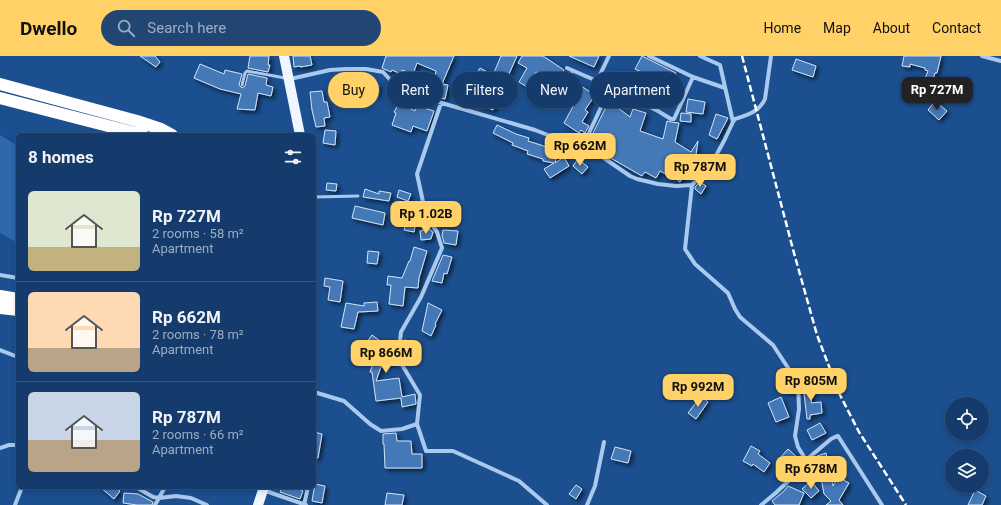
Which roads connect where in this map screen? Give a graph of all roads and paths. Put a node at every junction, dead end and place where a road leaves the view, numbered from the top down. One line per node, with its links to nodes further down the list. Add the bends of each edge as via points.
1 (284, 56): 14 (main road)
2 (609, 56): 10 (street)
3 (649, 56): 12 (street)
4 (700, 56): 17 (street, via 720,65)
5 (770, 56): 25 (street, via 763,104 756,111)
6 (982, 56): 7 (street)
7 (1001, 61)
8 (567, 68): 9 (street)
9 (573, 71): 13 (street)
10 (601, 72)
11 (387, 76): 14 (street, via 383,72 366,69 330,70)
12 (694, 77): 17 (street); 19 (street)
13 (590, 78)
14 (288, 79): 16 (lane, via 247,71 244,73); 28 (main road)
15 (0, 84): 27 (highway, via 149,125)
16 (242, 85)
17 (725, 88): 25 (street)
18 (0, 98): 26 (highway)
19 (684, 98)
20 (443, 104): 29 (street, via 535,130)
21 (439, 108): 42 (street, via 417,174 426,216 437,232 442,248 421,297 401,332 398,358 420,395)
22 (601, 108): 29 (street)
23 (652, 108): 24 (street, via 671,120)
24 (679, 108)
25 (732, 122): 30 (street, via 712,161)
26 (136, 133)
27 (168, 133)
28 (300, 133)
29 (582, 148): 30 (street, via 601,156 637,179 676,186)
30 (692, 185): 46 (street, via 685,248 695,264 728,293 740,316 773,346 798,383 799,409 795,436)
31 (358, 196): 32 (lane)
32 (316, 197)
33 (0, 275): 34 (street)
34 (16, 278)
35 (0, 296): 36 (highway)
36 (16, 299)
37 (0, 308): 38 (highway)
38 (16, 310)
39 (0, 350): 40 (street)
40 (16, 356)
41 (316, 392): 42 (street, via 344,401 381,431 402,429)
42 (417, 424): 59 (street, via 426,451 453,451 519,481)
43 (604, 442): 60 (street, via 596,486)
44 (16, 445): 45 (street)
45 (0, 448)
46 (806, 460): 61 (street, via 772,497); 62 (street, via 838,436)
47 (21, 489): 54 (street)
48 (139, 489): 53 (street)
49 (164, 489): 53 (street)
50 (263, 489): 57 (main road)
51 (265, 489): 58 (street)
52 (308, 489): 58 (street)
53 (159, 498): 55 (street); 56 (street, via 191,498)
54 (15, 505)
55 (156, 505)
56 (207, 505)
57 (258, 505)
58 (305, 505)
59 (547, 505)
60 (587, 505)
61 (761, 505)
62 (882, 505)

